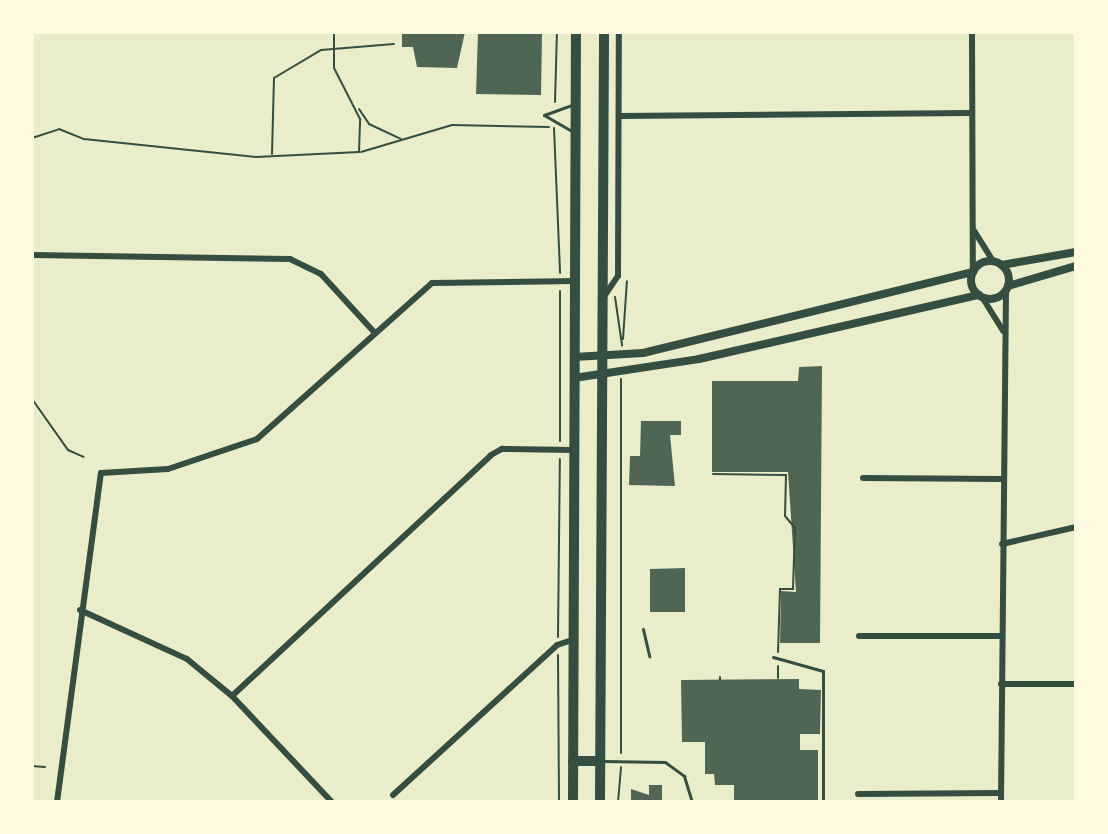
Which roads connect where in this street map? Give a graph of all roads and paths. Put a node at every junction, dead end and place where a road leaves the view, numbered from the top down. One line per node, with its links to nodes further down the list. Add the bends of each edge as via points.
1 (334, 32): 8 (path)
2 (557, 32): 11 (path)
3 (576, 32): 9 (main road)
4 (604, 32): 32 (main road)
5 (619, 32): 13 (street)
6 (972, 32): 12 (street)
7 (394, 44): 8 (path)
8 (332, 50): 10 (path); 19 (path, via 274,78)
9 (576, 104): 11 (lane); 15 (main road)
10 (356, 105): 17 (path, via 369,124); 18 (path)
11 (554, 112): 14 (lane, via 544,115)
12 (972, 113): 13 (street); 20 (street)
13 (619, 116): 30 (street)
14 (554, 124): 15 (lane); 17 (path, via 452,125); 26 (path)
15 (576, 134): 27 (main road)
16 (32, 138): 19 (path, via 59,129 84,139)
17 (403, 139): 18 (path)
18 (359, 152): 19 (path)
19 (272, 155)
20 (973, 229): 23 (street); 25 (street)
21 (1076, 252): 23 (street)
22 (32, 255): 34 (street, via 290,259 321,274)
23 (997, 263): 25 (street); 28 (street)
24 (1076, 266): 28 (street)
25 (973, 272): 31 (street); 35 (street)
26 (560, 273)
27 (575, 281): 34 (street, via 432,283); 36 (main road)
28 (1007, 288): 31 (street); 33 (street)
29 (561, 289): 42 (path)
30 (612, 290): 32 (street); 35 (path, via 622,313)
31 (981, 296): 33 (street); 38 (street)
32 (602, 299): 37 (main road)
33 (1003, 331): 47 (street)
34 (374, 332): 50 (street, via 257,439 168,469 104,469)
35 (622, 356): 37 (street); 38 (path)
36 (574, 357): 37 (street); 39 (main road)
37 (602, 357): 40 (main road)
38 (621, 375): 40 (street); 65 (path)
39 (574, 378): 40 (street); 43 (main road)
40 (602, 378): 64 (main road)
41 (32, 399): 44 (path, via 68,450)
42 (560, 450): 43 (street); 52 (path); 62 (street, via 491,455)
43 (574, 450): 55 (main road)
44 (84, 457)
45 (713, 474): 57 (path, via 786,475 785,516 795,528 793,589 780,589)
46 (863, 478): 47 (street)
47 (1002, 479): 49 (street)
48 (1076, 527): 49 (street)
49 (1002, 544): 54 (street)
50 (80, 610): 62 (street, via 187,659); 71 (street)
51 (643, 629): 56 (lane)
52 (558, 633)
53 (859, 636): 54 (street)
54 (1001, 636): 60 (street)
55 (575, 639): 63 (main road); 70 (street, via 551,649)
56 (649, 656)
57 (776, 657): 59 (path); 78 (lane, via 823,671)
58 (558, 658): 73 (path)
59 (778, 678)
60 (1001, 684): 61 (street); 68 (street)
61 (1076, 684)
62 (232, 696): 72 (street)
63 (573, 761): 64 (main road); 74 (main road)
64 (599, 761): 65 (lane); 75 (main road)
65 (621, 761): 76 (path); 77 (lane, via 679,770)
66 (32, 766): 67 (path)
67 (45, 767)
68 (1001, 793): 69 (street); 79 (street)
69 (858, 794)
70 (393, 795)
71 (57, 802)
72 (332, 802)
73 (559, 802)
74 (573, 802)
75 (600, 802)
76 (618, 802)
77 (692, 802)
78 (823, 802)
79 (1001, 802)

